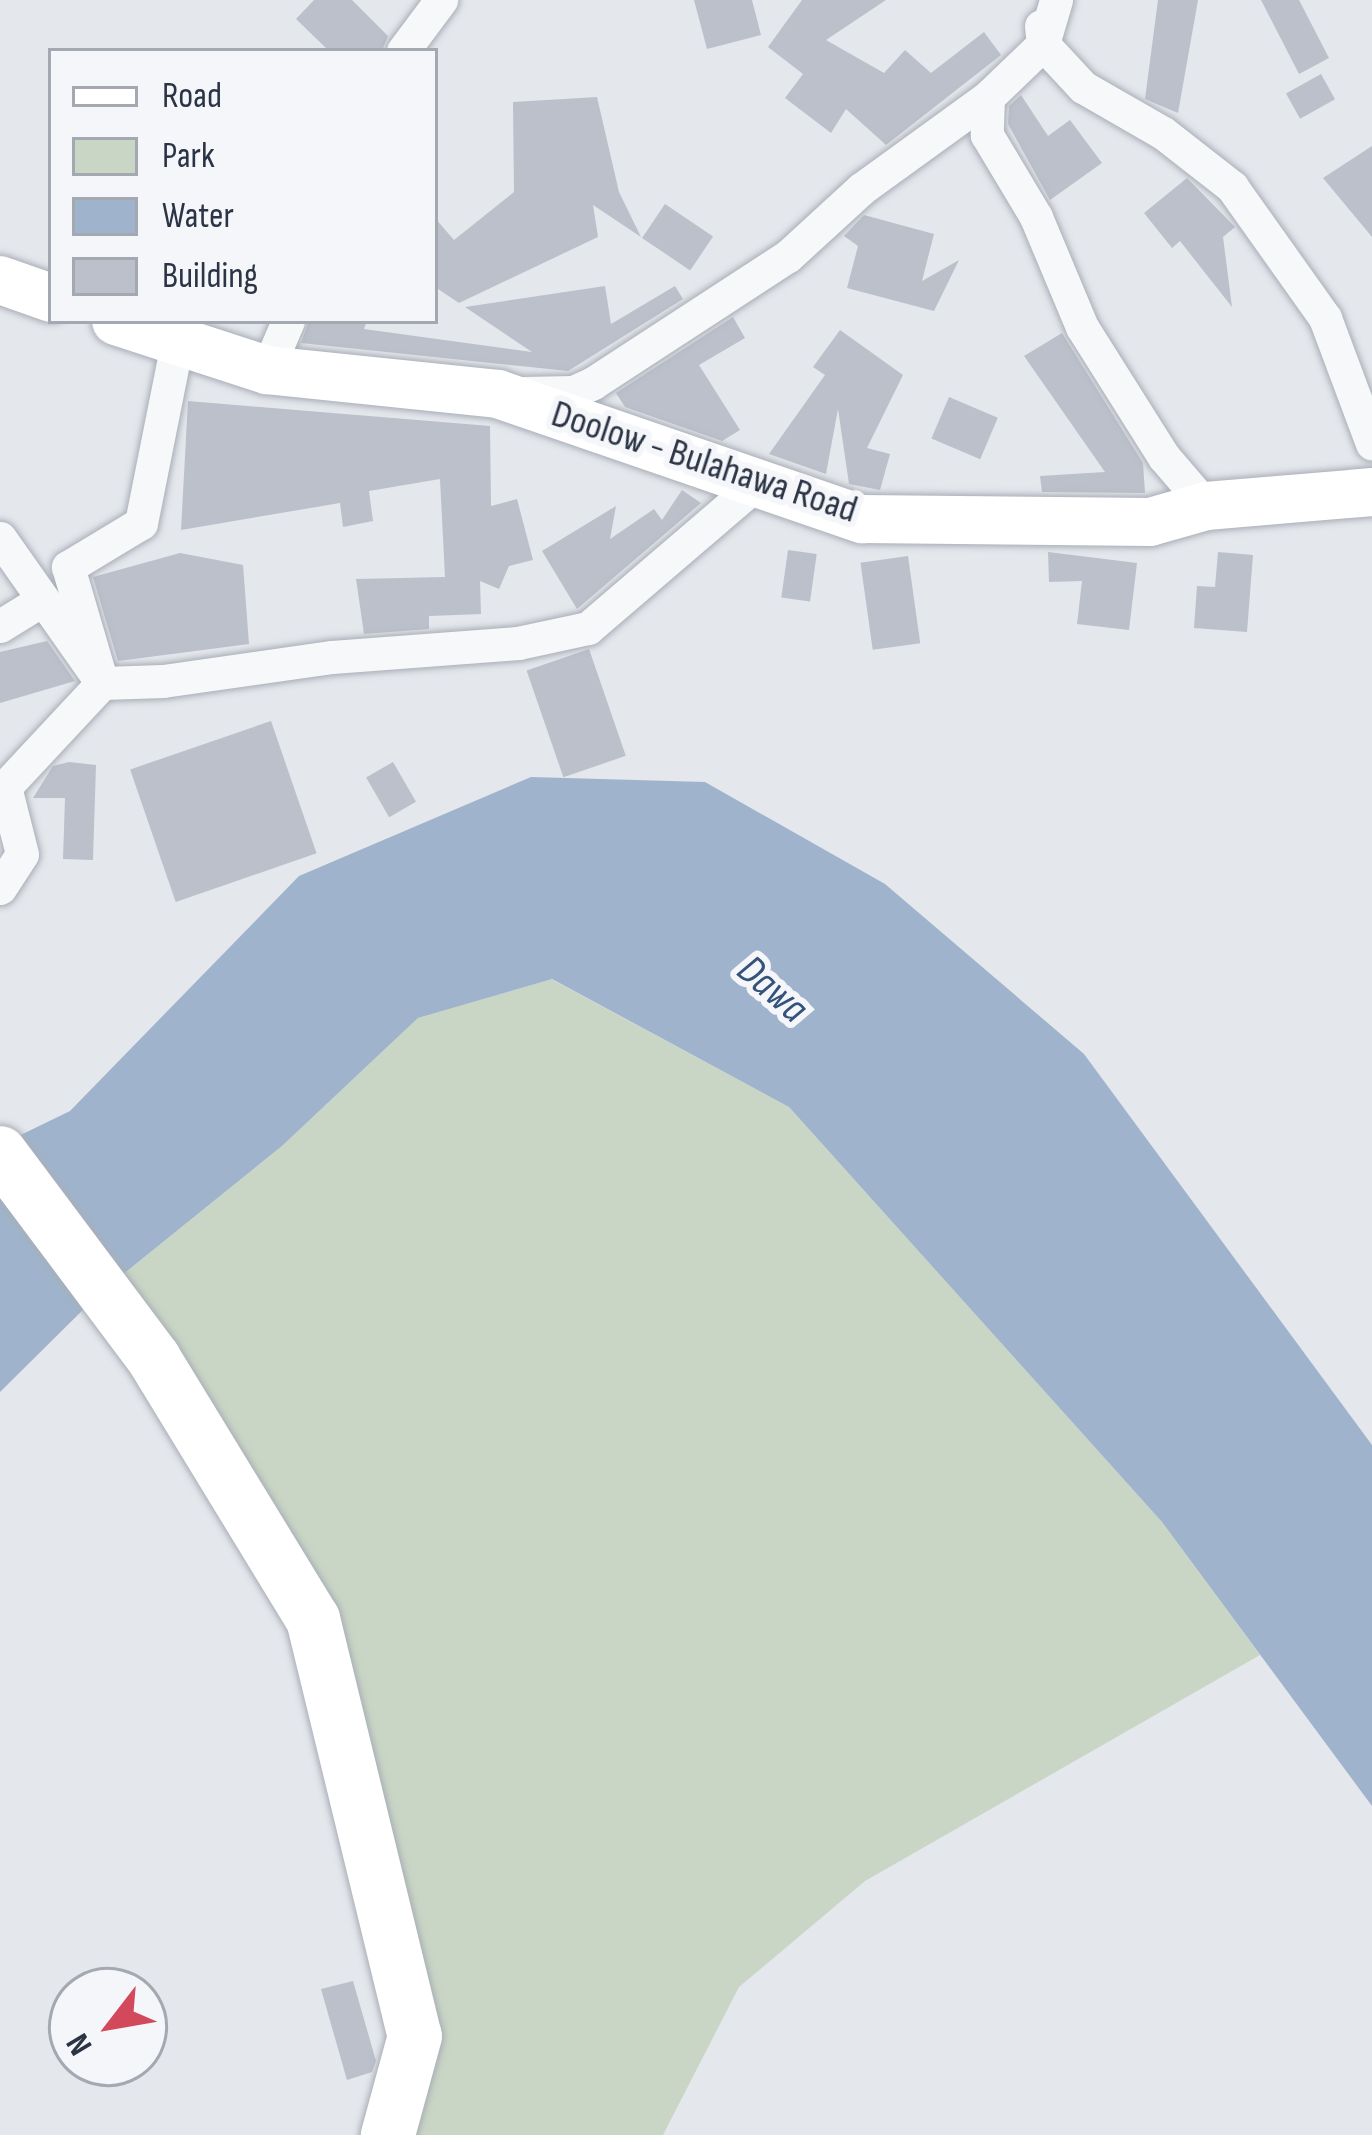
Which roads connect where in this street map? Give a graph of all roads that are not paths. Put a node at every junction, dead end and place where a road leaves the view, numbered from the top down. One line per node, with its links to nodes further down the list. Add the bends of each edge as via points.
1 (441, 0): 5 (street)
2 (1038, 0): 4 (street)
3 (1056, 0): 4 (street)
4 (1043, 44): 6 (street); 14 (street, via 1083,87 1163,133 1232,187 1325,318)
5 (405, 48)
6 (988, 97): 13 (street, via 861,189 788,256 663,341 573,392); 17 (street, via 987,136 1036,217 1082,327 1164,458)
7 (0, 280): 8 (main road)
8 (48, 297)
9 (124, 324): 11 (main road, Doolow - Bulahawa Road)
10 (287, 324): 12 (street)
11 (177, 343): 12 (main road, Doolow - Bulahawa Road); 21 (street, via 141,523 68,567)
12 (267, 370): 13 (main road, Doolow - Bulahawa Road)
13 (498, 394): 15 (main road, Doolow - Bulahawa Road)
14 (1372, 444)
15 (756, 484): 17 (main road, Doolow - Bulahawa Road, via 862,519 1150,522); 21 (street, via 588,628 518,643)
16 (1372, 492): 17 (main road, Doolow - Bulahawa Road)
17 (1206, 506)
18 (0, 538): 19 (street)
19 (42, 600): 20 (street); 21 (street)
20 (0, 626)
21 (102, 683): 22 (street, via 5,787 22,854)
22 (0, 888)
23 (0, 1153): 24 (main road, via 154,1359 313,1618 415,2036)
24 (388, 2135)

